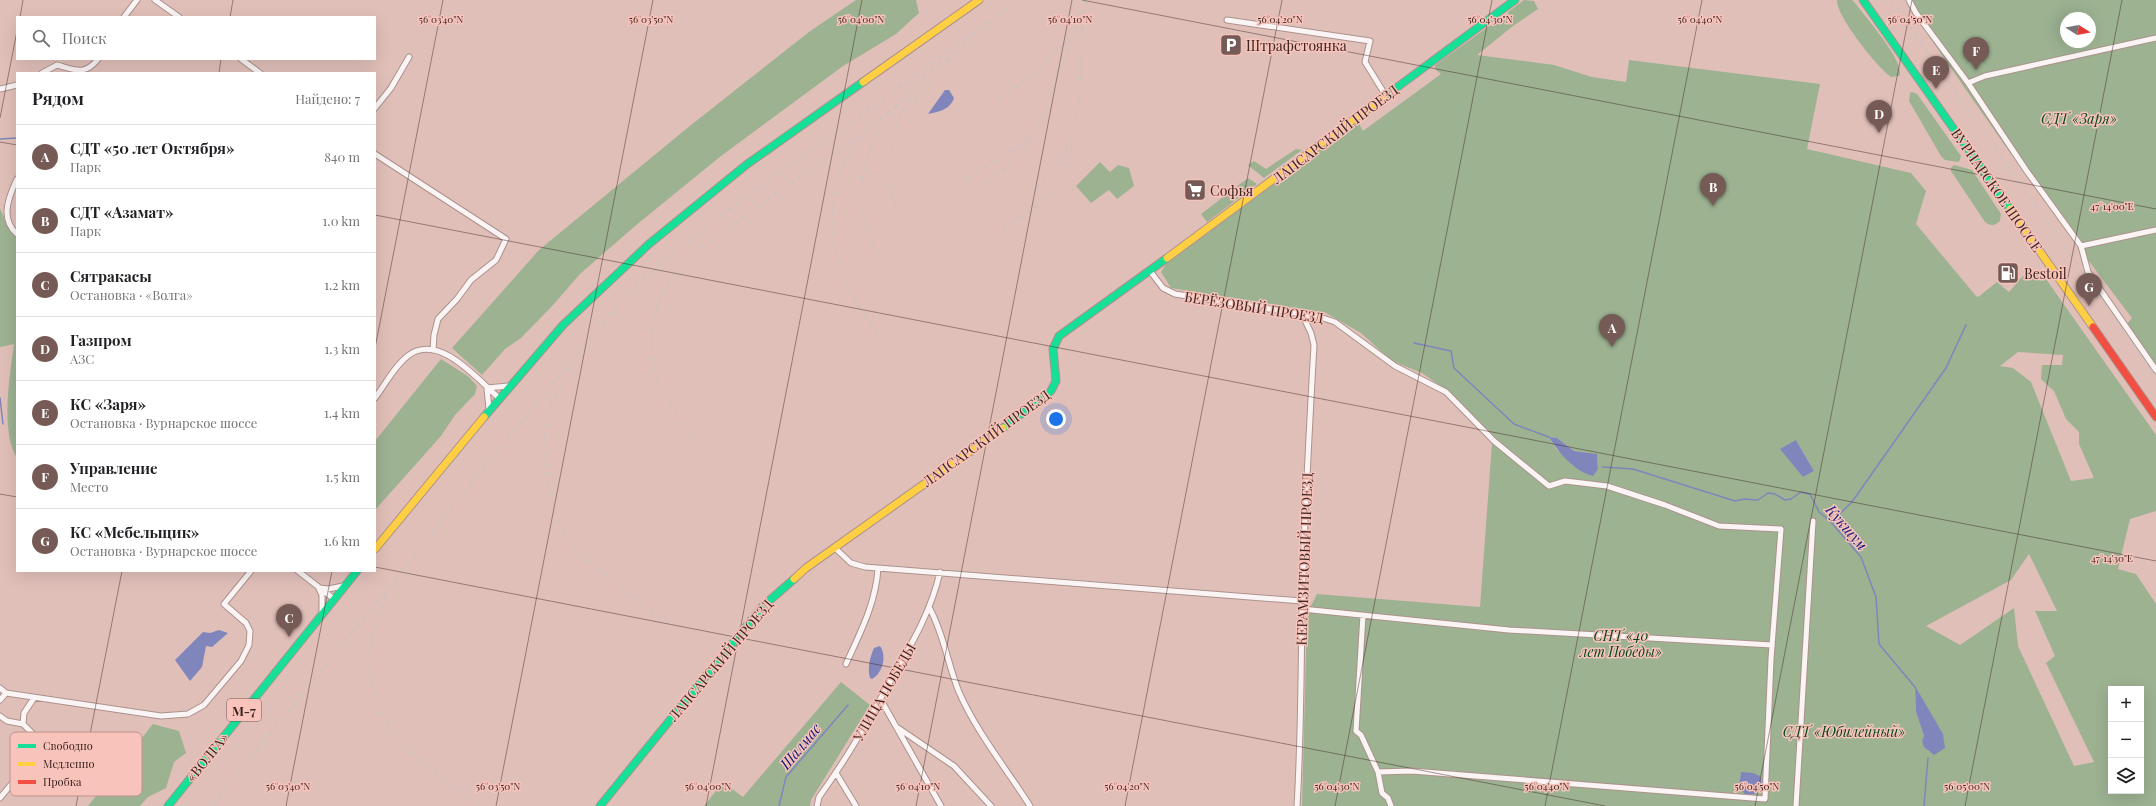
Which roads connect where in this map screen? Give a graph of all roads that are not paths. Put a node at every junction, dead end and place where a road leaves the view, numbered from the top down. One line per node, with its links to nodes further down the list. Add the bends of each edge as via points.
1 (137, 0): 7 (street)
2 (155, 0): 8 (street)
3 (979, 0): 30 (main road, via 746,164 649,244 569,320)
4 (1515, 0): 19 (main road, ЛАПСАРСКИЙ ПРОЕЗД)
5 (1863, 0): 35 (main road, ВУРНАРСКОЕ ШОССЕ)
6 (1909, 0): 16 (street)
7 (125, 16)
8 (178, 16)
9 (1227, 20): 19 (street, via 1370,41 1365,62)
10 (2156, 38): 16 (street, via 1985,76)
11 (409, 57): 20 (street, via 391,88)
12 (97, 60): 14 (street, via 92,67 80,71 57,65)
13 (242, 60): 15 (street)
14 (44, 72)
15 (259, 72)
16 (1968, 83): 25 (street)
17 (16, 86): 18 (street)
18 (0, 89)
19 (1386, 96): 26 (main road, ЛАПСАРСКИЙ ПРОЕЗД)
20 (376, 107)
21 (376, 155): 28 (street, via 506,240 496,260 471,280 458,299 438,319)
22 (16, 181): 24 (street, via 6,202 5,219)
23 (2156, 230): 25 (street)
24 (16, 233)
25 (2081, 246): 29 (street, via 2088,272)
26 (1150, 271): 27 (street, БЕРЁЗОВЫЙ ПРОЕЗД, via 1163,288 1175,294); 38 (main road, ЛАПСАРСКИЙ ПРОЕЗД, via 1059,336 1053,349 1056,381 1052,391)
27 (1302, 314): 47 (street, КЕРАМЗИТОВЫЙ ПРОЕЗД, via 1314,345); 52 (street, БЕРЁЗОВЫЙ ПРОЕЗД, via 1335,322 1395,366 1446,392 1494,441 1549,486 1565,481 1607,486 1658,502 1719,526 1781,529)
28 (433, 350): 31 (street, via 458,361); 32 (street, via 410,354)
29 (2156, 370)
30 (509, 386): 31 (street); 33 (main road)
31 (487, 388): 33 (street); 34 (street, via 490,403)
32 (376, 397)
33 (499, 398): 34 (main road)
34 (488, 411): 37 (main road)
35 (2156, 417)
36 (1813, 521): 76 (street)
37 (376, 547)
38 (835, 548): 39 (street, via 851,563); 68 (main road, ЛАПСАРСКИЙ ПРОЕЗД, via 806,568 762,607)
39 (878, 568): 43 (street); 53 (street, via 876,590 871,606)
40 (250, 572): 56 (street, via 224,604 246,623 250,638 246,653 204,704 188,714 161,716)
41 (299, 572): 45 (street)
42 (356, 572): 44 (main road, «ВОЛГА»)
43 (940, 572): 47 (street); 48 (street, УЛИЦА ПОБЕДЫ)
44 (345, 585): 45 (street, via 328,589); 46 (main road, «ВОЛГА»)
45 (319, 588): 46 (street); 50 (street, via 322,595)
46 (334, 599): 50 (main road, «ВОЛГА»)
47 (1302, 601): 49 (street, КЕРАМЗИТОВЫЙ ПРОЕЗД)
48 (930, 609): 58 (street, УЛИЦА ПОБЕДЫ); 73 (street, via 959,692 979,731)
49 (1302, 609): 51 (street); 74 (street, КЕРАМЗИТОВЫЙ ПРОЕЗД, via 1301,735)
50 (322, 614): 67 (main road, «ВОЛГА» / М-7)
51 (1363, 615): 52 (street, via 1509,630); 63 (street, via 1356,731 1361,735)
52 (1772, 644): 63 (street, via 1765,799 1412,771)
53 (846, 664)
54 (0, 688): 55 (street)
55 (6, 693): 56 (street); 57 (street)
56 (34, 698): 60 (street, via 24,713)
57 (0, 700)
58 (881, 700): 61 (street); 64 (street, УЛИЦА ПОБЕДЫ)
59 (0, 716): 60 (street, via 7,721)
60 (23, 724): 62 (street)
61 (898, 728): 71 (street); 72 (street, via 954,766)
62 (31, 732)
63 (1378, 772): 75 (street, via 1382,793 1388,798)
64 (836, 773): 69 (street, УЛИЦА ПОБЕДЫ, via 819,797); 70 (street)
65 (10, 786): 66 (street)
66 (0, 798)
67 (168, 806)
68 (600, 806)
69 (817, 806)
70 (856, 806)
71 (940, 806)
72 (991, 806)
73 (1030, 806)
74 (1297, 806)
75 (1391, 806)
76 (1796, 806)

